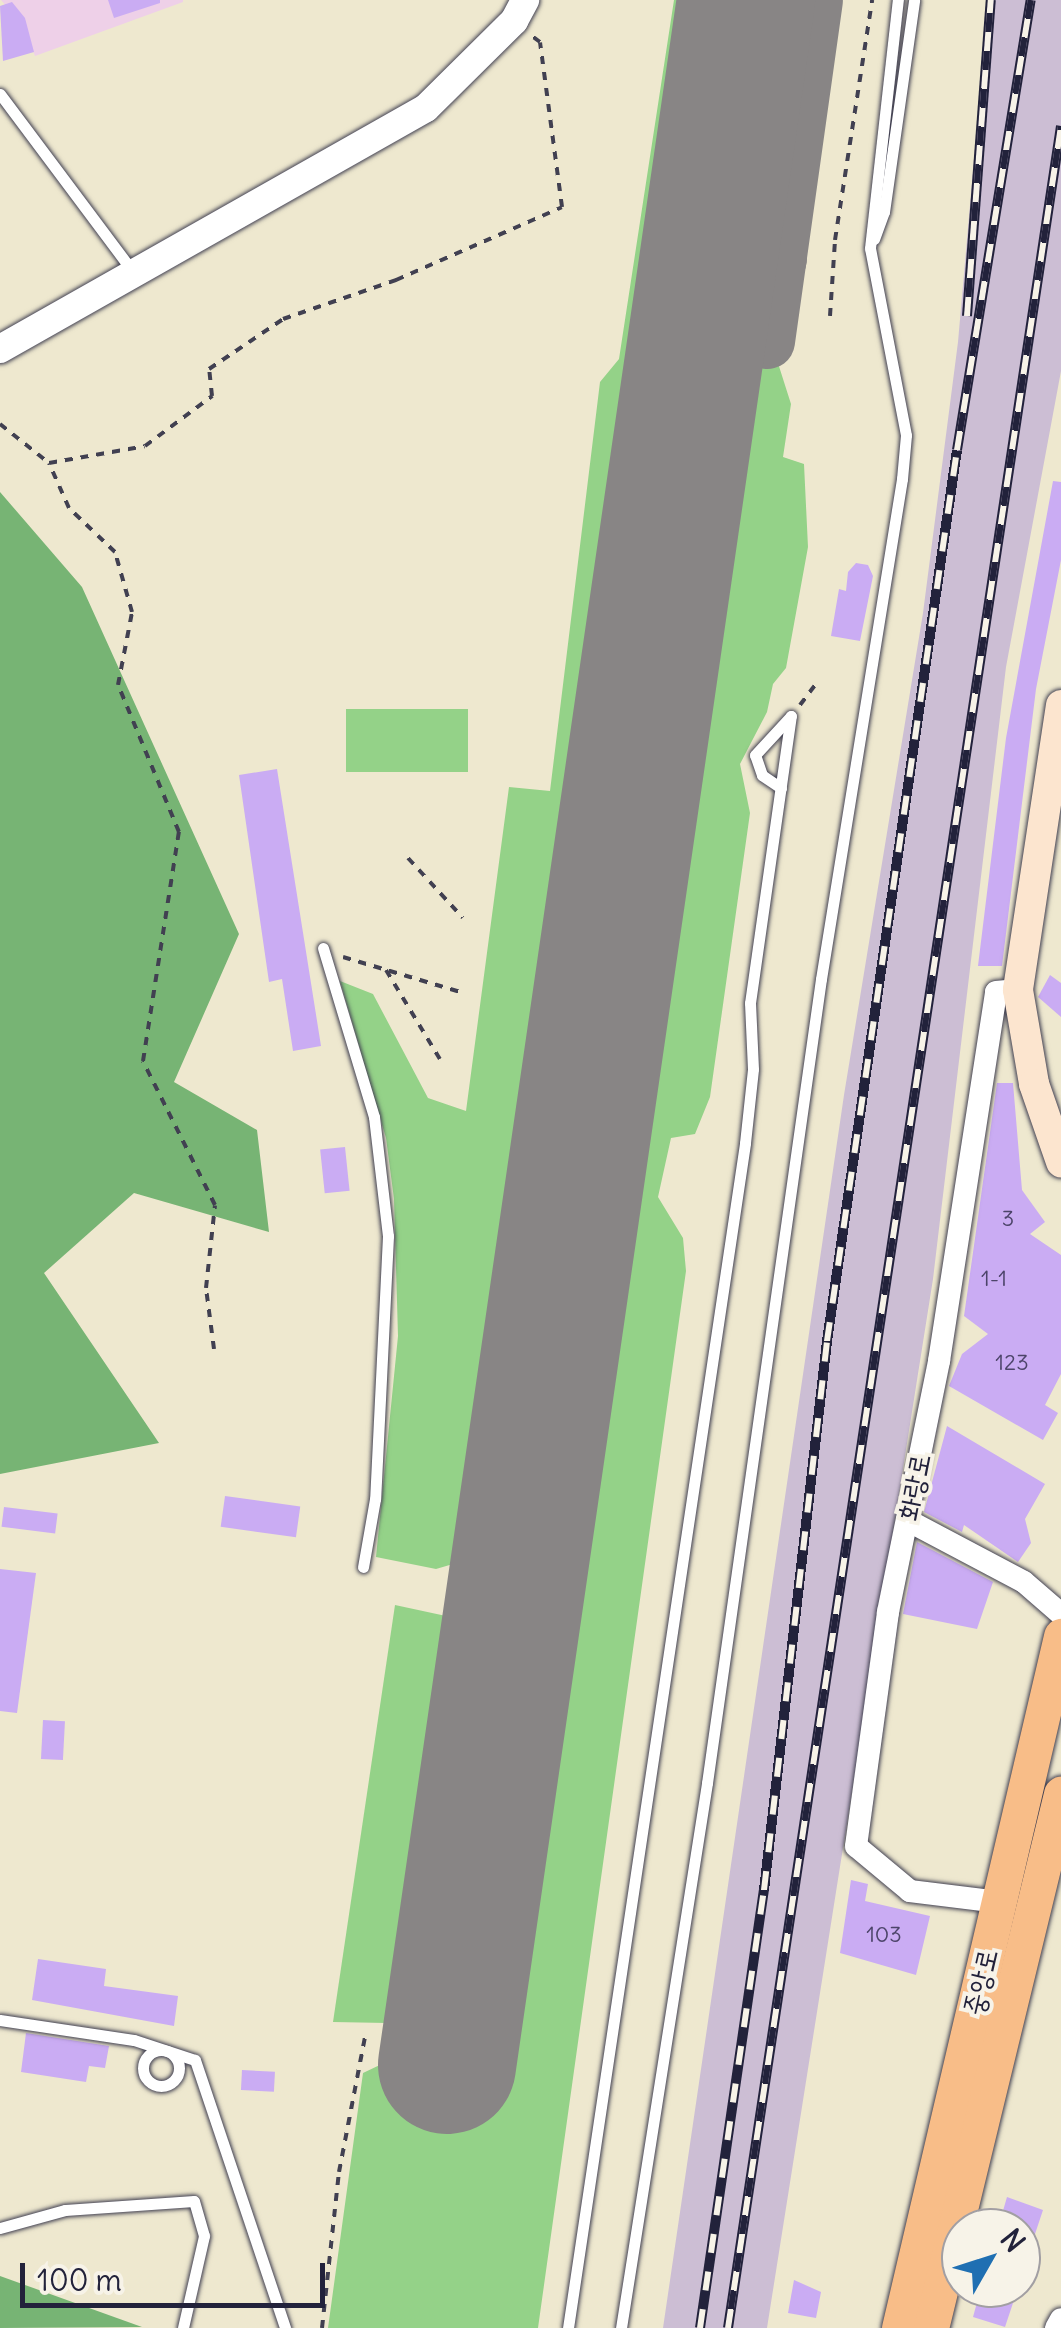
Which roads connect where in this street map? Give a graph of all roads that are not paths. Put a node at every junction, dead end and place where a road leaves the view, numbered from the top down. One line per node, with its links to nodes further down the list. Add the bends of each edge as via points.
1 (898, 0): 5 (lane)
2 (914, 0): 5 (lane, via 884,212)
3 (520, 10): 6 (street, via 426,108)
4 (0, 94): 6 (lane)
5 (870, 248): 26 (lane, via 906,435 902,479)
6 (134, 273): 7 (street)
7 (0, 349)
8 (1061, 705): 9 (main road)
9 (1060, 713): 12 (main road)
10 (781, 788): 10 (lane, via 791,716 755,755 762,775); 25 (lane, via 750,1003 753,1069 745,1143)
11 (323, 949): 15 (lane, via 374,1116 388,1236 375,1499)
12 (1018, 990): 13 (main road, via 1034,1084); 14 (street, 화랑로, via 996,992 940,1361)
13 (1061, 1162)
14 (907, 1520): 16 (street, via 1024,1582); 19 (street, 화랑로, via 856,1846 910,1890)
15 (363, 1567)
16 (1061, 1614)
17 (1061, 1636): 19 (main road, 중앙로)
18 (1061, 1794): 28 (main road, 중앙로)
19 (999, 1902): 27 (main road, 중앙로)
20 (0, 2020): 24 (lane, via 194,2060)
21 (0, 2228): 23 (lane, via 65,2210 194,2200 204,2236)
22 (1061, 2319): 29 (street)
23 (183, 2328)
24 (285, 2328)
25 (568, 2328)
26 (621, 2328)
27 (899, 2328)
28 (931, 2328)
29 (1056, 2328)

